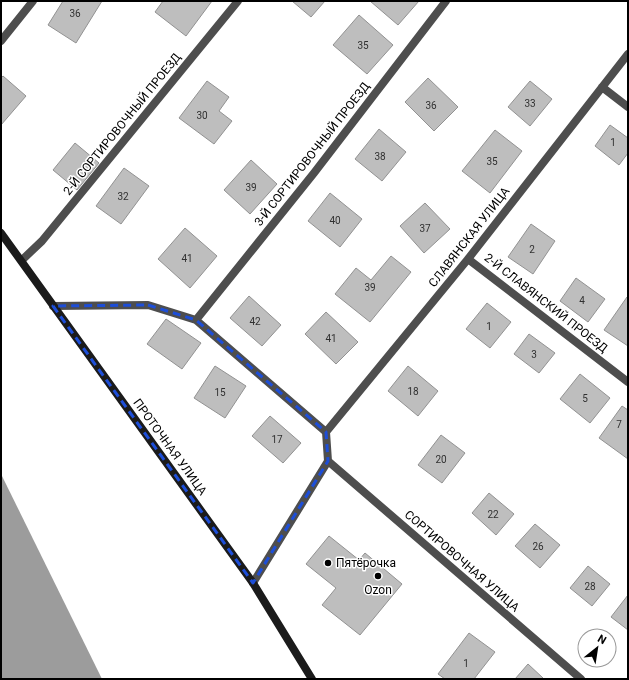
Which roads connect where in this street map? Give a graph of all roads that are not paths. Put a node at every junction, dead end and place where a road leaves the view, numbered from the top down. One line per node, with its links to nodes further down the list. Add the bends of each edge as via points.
1 (34, 1): 4 (street)
2 (238, 1): 10 (street, 2-Й СОРТИРОВОЧНЫЙ ПРОЕЗД, via 42,241)
3 (446, 1): 12 (street, 3-Й СОРТИРОВОЧНЫЙ ПРОЕЗД, via 314,173)
4 (1, 41)
5 (628, 54): 6 (street, СЛАВЯНСКАЯ УЛИЦА)
6 (602, 87): 7 (street); 9 (street, СЛАВЯНСКАЯ УЛИЦА)
7 (628, 107)
8 (1, 233): 10 (main road, ПРОТОЧНАЯ УЛИЦА)
9 (468, 259): 13 (street, 2-Й СЛАВЯНСКИЙ ПРОЕЗД); 14 (street, СЛАВЯНСКАЯ УЛИЦА)
10 (22, 260): 11 (main road, ПРОТОЧНАЯ УЛИЦА)
11 (53, 306): 12 (street, via 148,305); 16 (main road, ПРОТОЧНАЯ УЛИЦА)
12 (196, 320): 14 (street)
13 (628, 382)
14 (326, 432): 15 (street)
15 (328, 461): 16 (street); 18 (street, СОРТИРОВОЧНАЯ УЛИЦА)
16 (253, 583): 17 (main road, ПРОТОЧНАЯ УЛИЦА)
17 (312, 679)
18 (581, 679)

